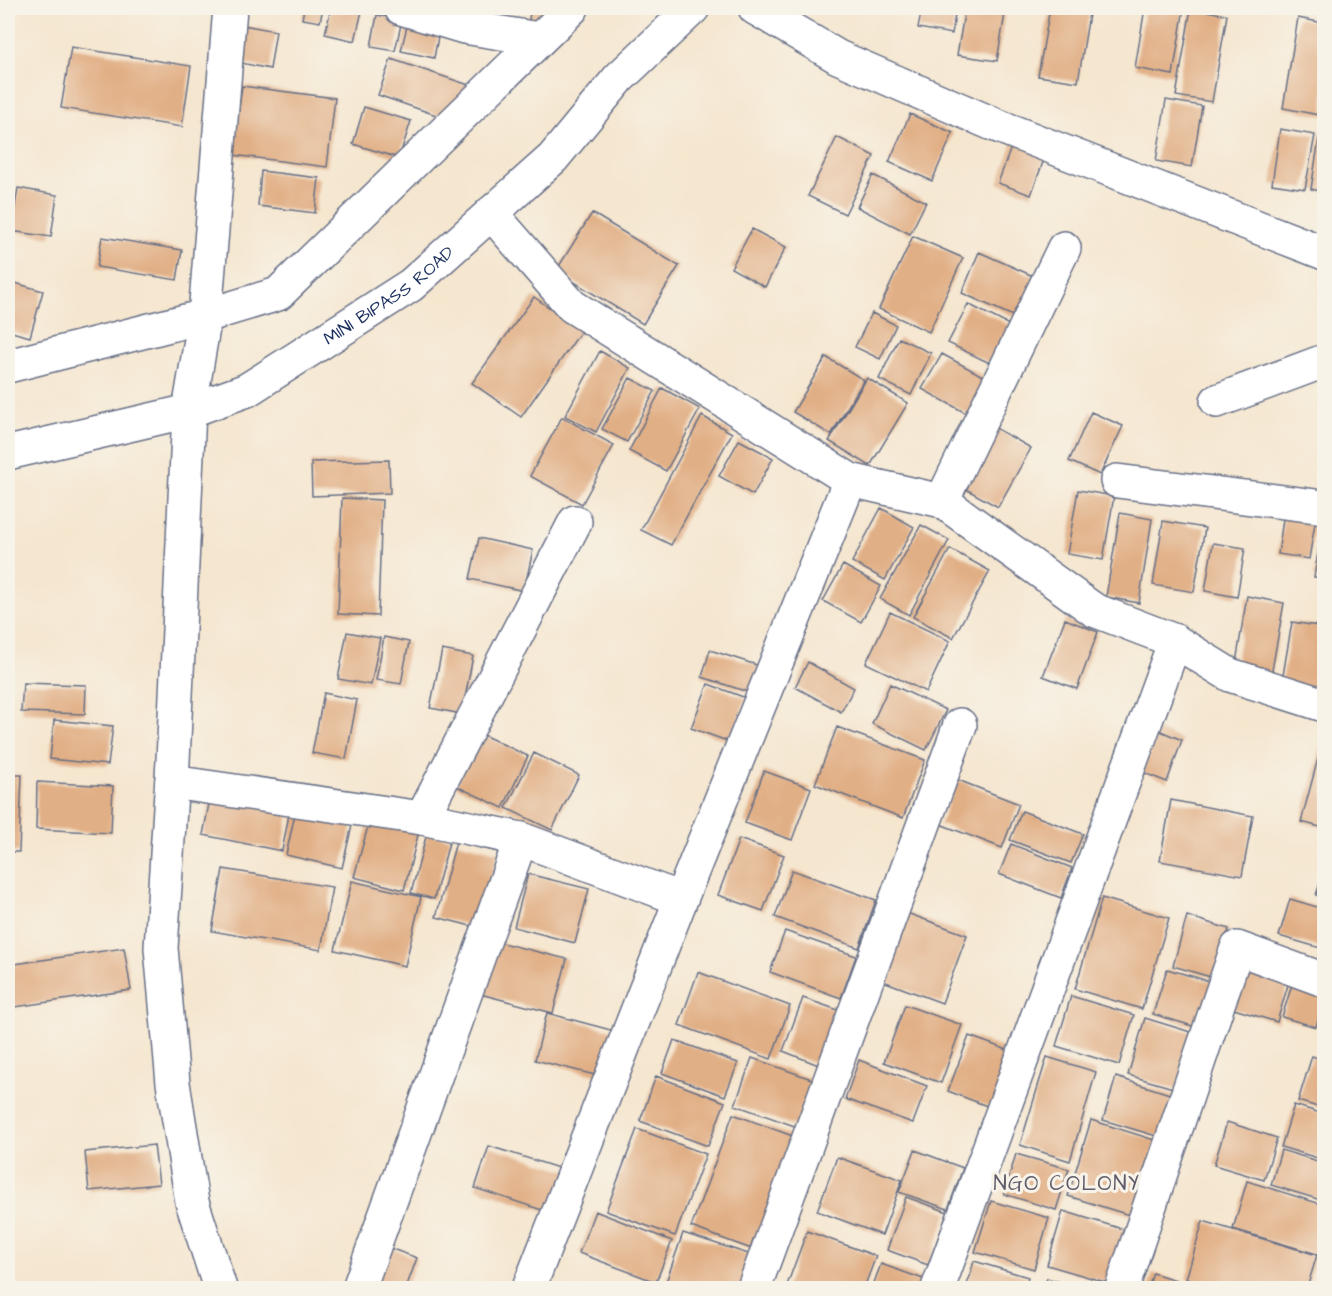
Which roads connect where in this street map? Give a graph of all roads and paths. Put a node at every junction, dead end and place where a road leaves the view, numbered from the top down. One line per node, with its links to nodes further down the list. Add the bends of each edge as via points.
1 (230, 8): 10 (street)
2 (400, 8): 6 (street, via 464,27)
3 (572, 8): 6 (street)
4 (693, 8): 7 (street, MINI BIPASS ROAD, via 619,78 553,158)
5 (755, 8): 9 (street, via 838,57 993,124)
6 (539, 39): 10 (street, via 278,294)
7 (491, 213): 14 (street, MINI BIPASS ROAD, via 411,285 247,390); 16 (street, via 573,306)
8 (1064, 248): 18 (street)
9 (1324, 253)
10 (205, 316): 12 (street); 14 (street)
11 (1324, 361): 13 (street)
12 (8, 366)
13 (1217, 401)
14 (189, 411): 15 (street, MINI BIPASS ROAD); 24 (street)
15 (8, 453)
16 (850, 480): 18 (street); 27 (street)
17 (1117, 481): 19 (street)
18 (942, 501): 21 (street, via 1094,610)
19 (1324, 507)
20 (575, 522): 25 (street)
21 (1175, 641): 22 (street, via 1230,675); 33 (street)
22 (1324, 705)
23 (960, 724): 32 (street)
24 (172, 782): 25 (street); 29 (street, via 161,948 173,1083 192,1202)
25 (422, 818): 26 (street)
26 (521, 839): 27 (street); 30 (street)
27 (681, 898): 31 (street)
28 (1324, 980): 34 (street, via 1237,948)
29 (220, 1288)
30 (359, 1288)
31 (529, 1288)
32 (754, 1288)
33 (938, 1288)
34 (1122, 1288)

